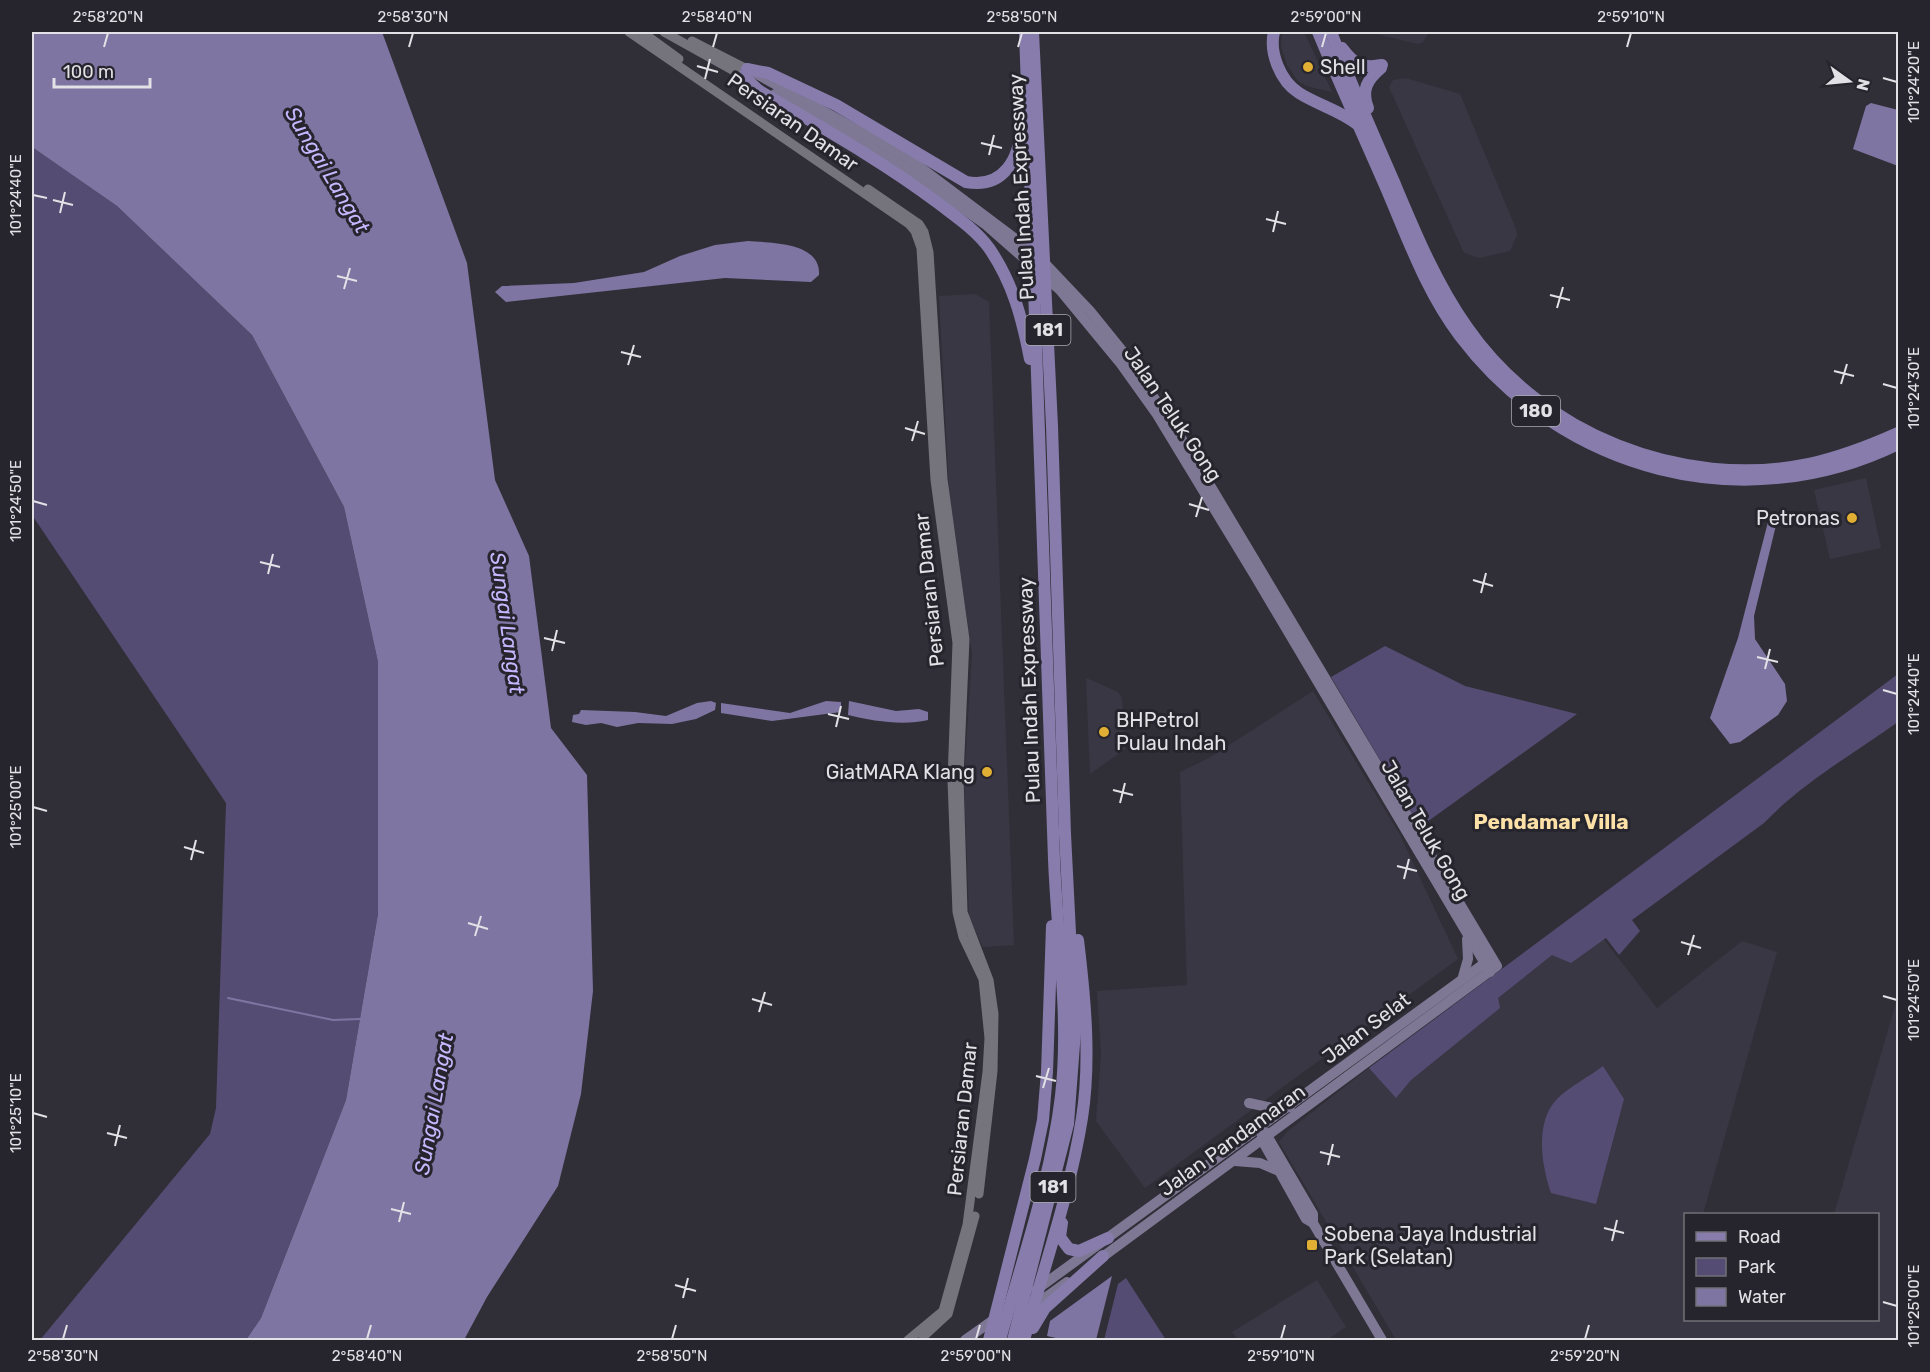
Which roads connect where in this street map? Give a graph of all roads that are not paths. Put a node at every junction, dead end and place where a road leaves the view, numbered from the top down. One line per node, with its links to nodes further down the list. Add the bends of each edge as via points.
1 (629, 32): 18 (street, Persiaran Damar, via 915,231 924,282 935,480)
2 (642, 32): 18 (street, Persiaran Damar, via 911,218 924,232 929,252 943,479)
3 (664, 32): 10 (street, Jalan Teluk Gong)
4 (674, 32): 10 (street, Jalan Teluk Gong)
5 (1025, 32): 11 (main road, Pulau Indah Expressway / 181)
6 (1033, 32): 20 (main road, Pulau Indah Expressway / 181, via 1052,414)
7 (1274, 32): 12 (main road, via 1275,62 1294,90 1336,110)
8 (1318, 32): 12 (main road, 180)
9 (1332, 33): 13 (main road, 180); 13 (main road, via 1359,66 1383,66 1368,81 1364,95)
10 (745, 73): 11 (main road, via 768,73 836,105 957,178 976,184 1000,177 1017,156); 14 (main road, via 759,90 929,196 987,246 1010,284 1024,323); 15 (main road, Jalan Teluk Gong, via 908,158 1037,255 1090,310)
11 (1027, 88): 14 (main road, Pulau Indah Expressway / 181)
12 (1360, 127): 17 (main road, 180, via 1416,257 1459,335 1517,396 1570,433 1626,459 1667,471 1727,480 1812,474)
13 (1380, 150): 16 (main road, 180, via 1430,264 1468,329 1525,391 1576,426 1656,459 1748,470 1819,461)
14 (1037, 402): 21 (main road, Pulau Indah Expressway / 181)
15 (1158, 409): 22 (main road, Jalan Teluk Gong); 23 (main road, Jalan Teluk Gong)
16 (1899, 433)
17 (1899, 444)
18 (961, 641): 19 (street, Persiaran Damar)
19 (958, 721): 39 (street, Persiaran Damar, via 952,780 957,912 986,994 987,1072 971,1209 948,1296 939,1316); 40 (street, Persiaran Damar, via 963,912 992,988 995,1056 977,1207 960,1277 948,1314)
20 (1065, 834): 30 (main road, via 1082,971 1086,1079); 42 (main road, Pulau Indah Expressway / 181, via 1075,1031 1068,1124)
21 (1054, 864): 34 (main road, via 1043,1120); 38 (main road, Pulau Indah Expressway / 181, via 1062,970 1061,1096 1050,1156)
22 (1467, 935): 23 (main road, Jalan Teluk Gong); 24 (main road, via 1468,959)
23 (1491, 965): 24 (main road, Jalan Selat); 27 (main road, Jalan Pandamaran)
24 (1462, 980): 26 (main road, Jalan Selat)
25 (1249, 1103): 26 (main road, via 1276,1109)
26 (1290, 1107): 27 (main road, Jalan Selat)
27 (1264, 1135): 28 (main road, Jalan Pandamaran); 29 (main road); 31 (main road, via 1312,1214); 32 (main road, Jalan Pandamaran, via 1186,1179)
28 (1235, 1161): 29 (main road, via 1260,1163); 33 (main road, Jalan Pandamaran)
29 (1280, 1171): 31 (main road, via 1306,1219)
30 (1066, 1192): 32 (main road, via 1060,1237 1065,1246 1079,1251); 35 (main road)
31 (1313, 1223): 44 (main road)
32 (1108, 1238): 35 (main road, Jalan Pandamaran)
33 (1103, 1256): 36 (main road, Jalan Pandamaran); 43 (main road, via 1045,1308)
34 (1007, 1267): 36 (main road); 37 (main road)
35 (1038, 1288): 36 (main road)
36 (1029, 1302): 37 (main road, Jalan Pandamaran); 38 (main road, Jalan Pandamaran); 43 (main road)
37 (994, 1320): 38 (main road); 41 (main road, Jalan Pandamaran)
38 (994, 1338): 42 (main road)
39 (908, 1341)
40 (918, 1341)
41 (965, 1341)
42 (1011, 1341)
43 (1026, 1341)
44 (1382, 1341)

